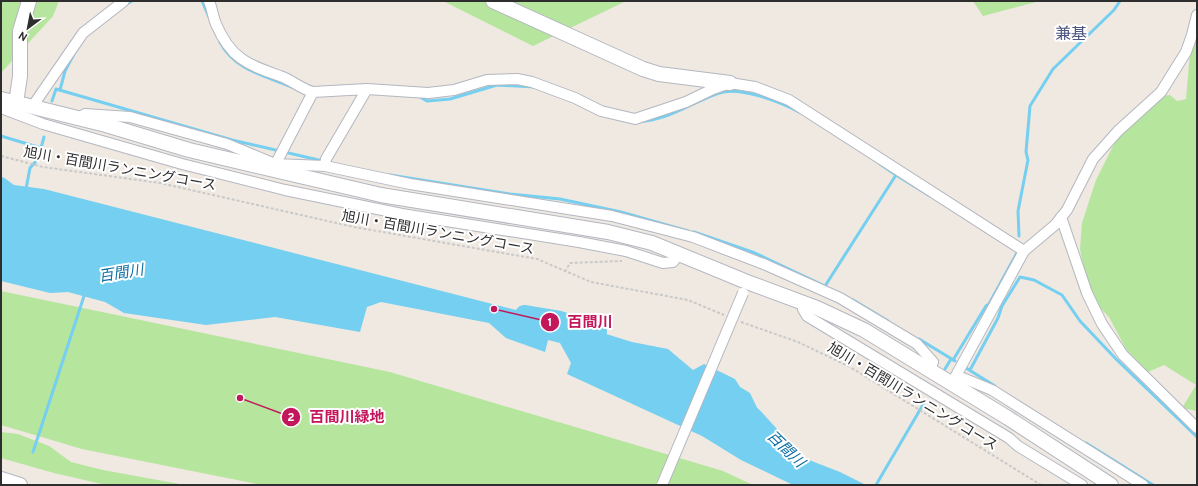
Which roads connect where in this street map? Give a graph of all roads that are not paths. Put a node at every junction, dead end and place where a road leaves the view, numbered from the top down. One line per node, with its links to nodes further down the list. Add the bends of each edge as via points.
1 (29, 1): 10 (street, via 20,31 20,76)
2 (124, 1): 12 (street, via 83,33)
3 (209, 1): 8 (street, via 222,38 241,61)
4 (493, 1): 6 (street, via 642,69 659,74)
5 (1197, 15): 15 (street, via 1186,52 1161,92 1118,131 1093,159)
6 (730, 83): 7 (street, via 686,102 635,119 601,111 532,82 517,79 487,80 454,90 428,93); 16 (street, via 755,87 789,100)
7 (367, 89): 8 (street); 13 (street)
8 (313, 92): 14 (street)
9 (1, 99): 10 (street)
10 (16, 103): 12 (street)
11 (1, 108): 17 (street, via 43,124 182,164 285,190 402,214 626,251 664,263 673,262)
12 (32, 108): 14 (street, via 78,118 189,150)
13 (325, 162): 14 (street); 20 (street, via 410,184 612,216 700,239 760,262 840,298 917,344 933,362)
14 (274, 167): 17 (street, via 381,195 608,232 652,243)
15 (1061, 217): 16 (street); 22 (street, via 1087,293 1102,324 1123,354)
16 (1024, 251): 21 (street)
17 (678, 254): 18 (street)
18 (745, 288): 19 (street); 23 (street, bridge)
19 (803, 303): 20 (street, via 864,330); 24 (street, via 807,316)
20 (930, 370): 21 (street)
21 (953, 381): 25 (street); 26 (street, via 963,378 992,390)
22 (1197, 428)
23 (662, 485)
24 (1082, 485)
25 (1111, 485)
26 (1143, 485)

